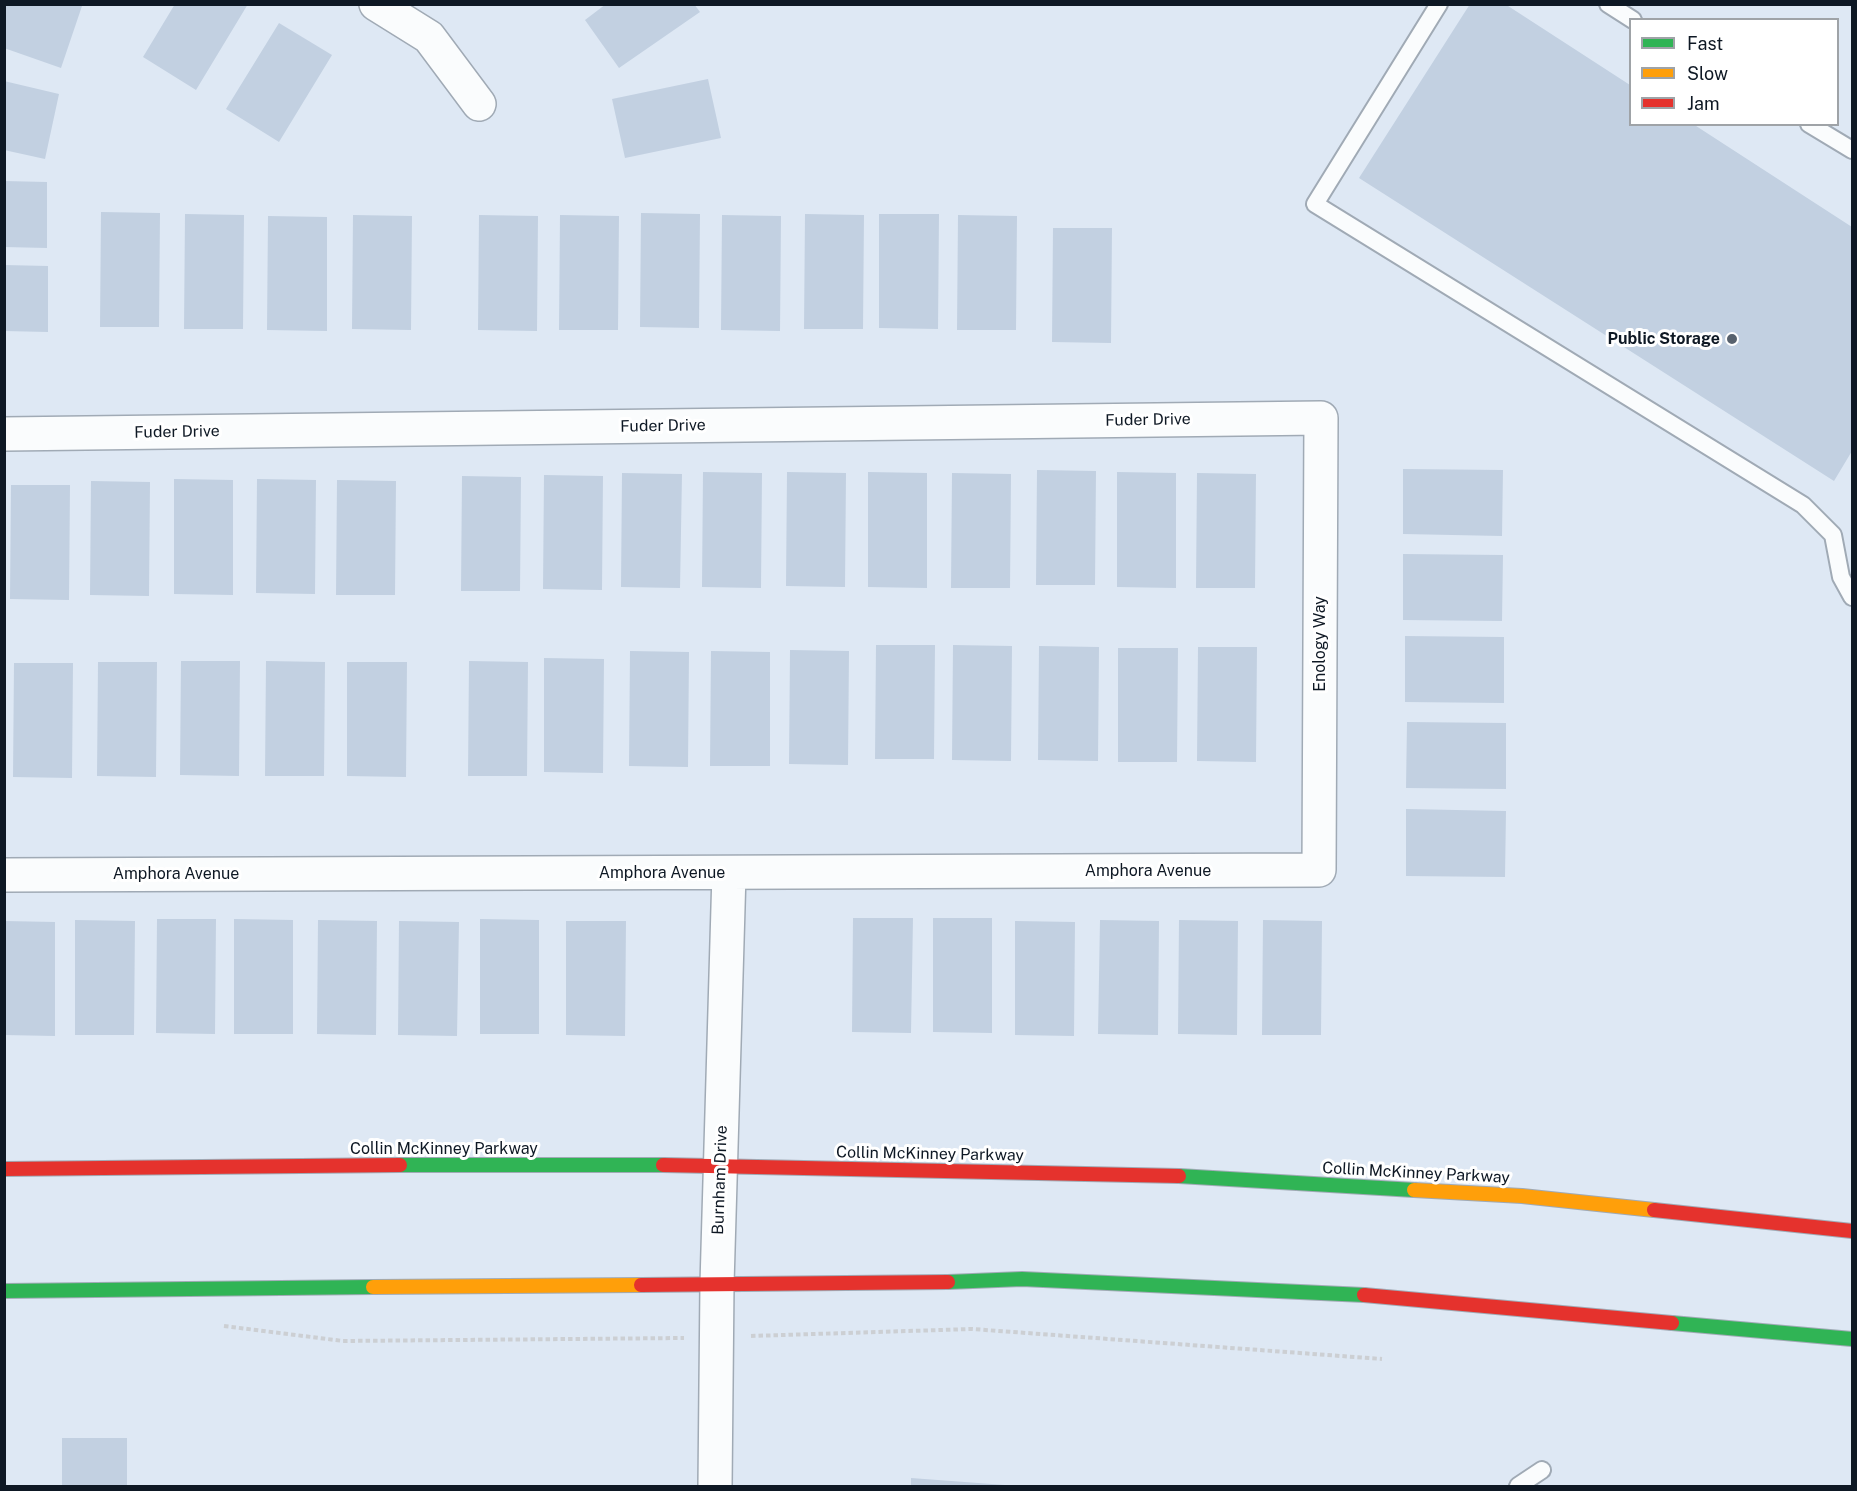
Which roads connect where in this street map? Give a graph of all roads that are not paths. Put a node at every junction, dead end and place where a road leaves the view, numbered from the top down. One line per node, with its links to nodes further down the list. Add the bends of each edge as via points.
1 (376, 4): 5 (street, via 429,37)
2 (1439, 4): 10 (lane, via 1316,204 1803,505 1833,535 1841,578)
3 (1608, 4): 4 (lane)
4 (1630, 18)
5 (479, 104)
6 (1812, 126): 7 (lane)
7 (1852, 150)
8 (1320, 418): 9 (street, Fuder Drive); 11 (street, Enology Way)
9 (4, 434)
10 (1852, 597)
11 (1320, 870): 12 (street, Amphora Avenue)
12 (729, 873): 13 (street, Amphora Avenue); 14 (street, Burnham Drive)
13 (4, 875)
14 (720, 1165): 15 (street, Collin McKinney Parkway); 16 (street, Collin McKinney Parkway, via 1190,1177 1522,1196); 17 (street, Burnham Drive)
15 (4, 1169)
16 (1852, 1231)
17 (717, 1284): 18 (street); 19 (street, via 1022,1280 1225,1287 1382,1296); 21 (street, Burnham Drive)
18 (4, 1291)
19 (1852, 1339)
20 (1542, 1470): 22 (lane)
21 (715, 1486)
22 (1518, 1486)

